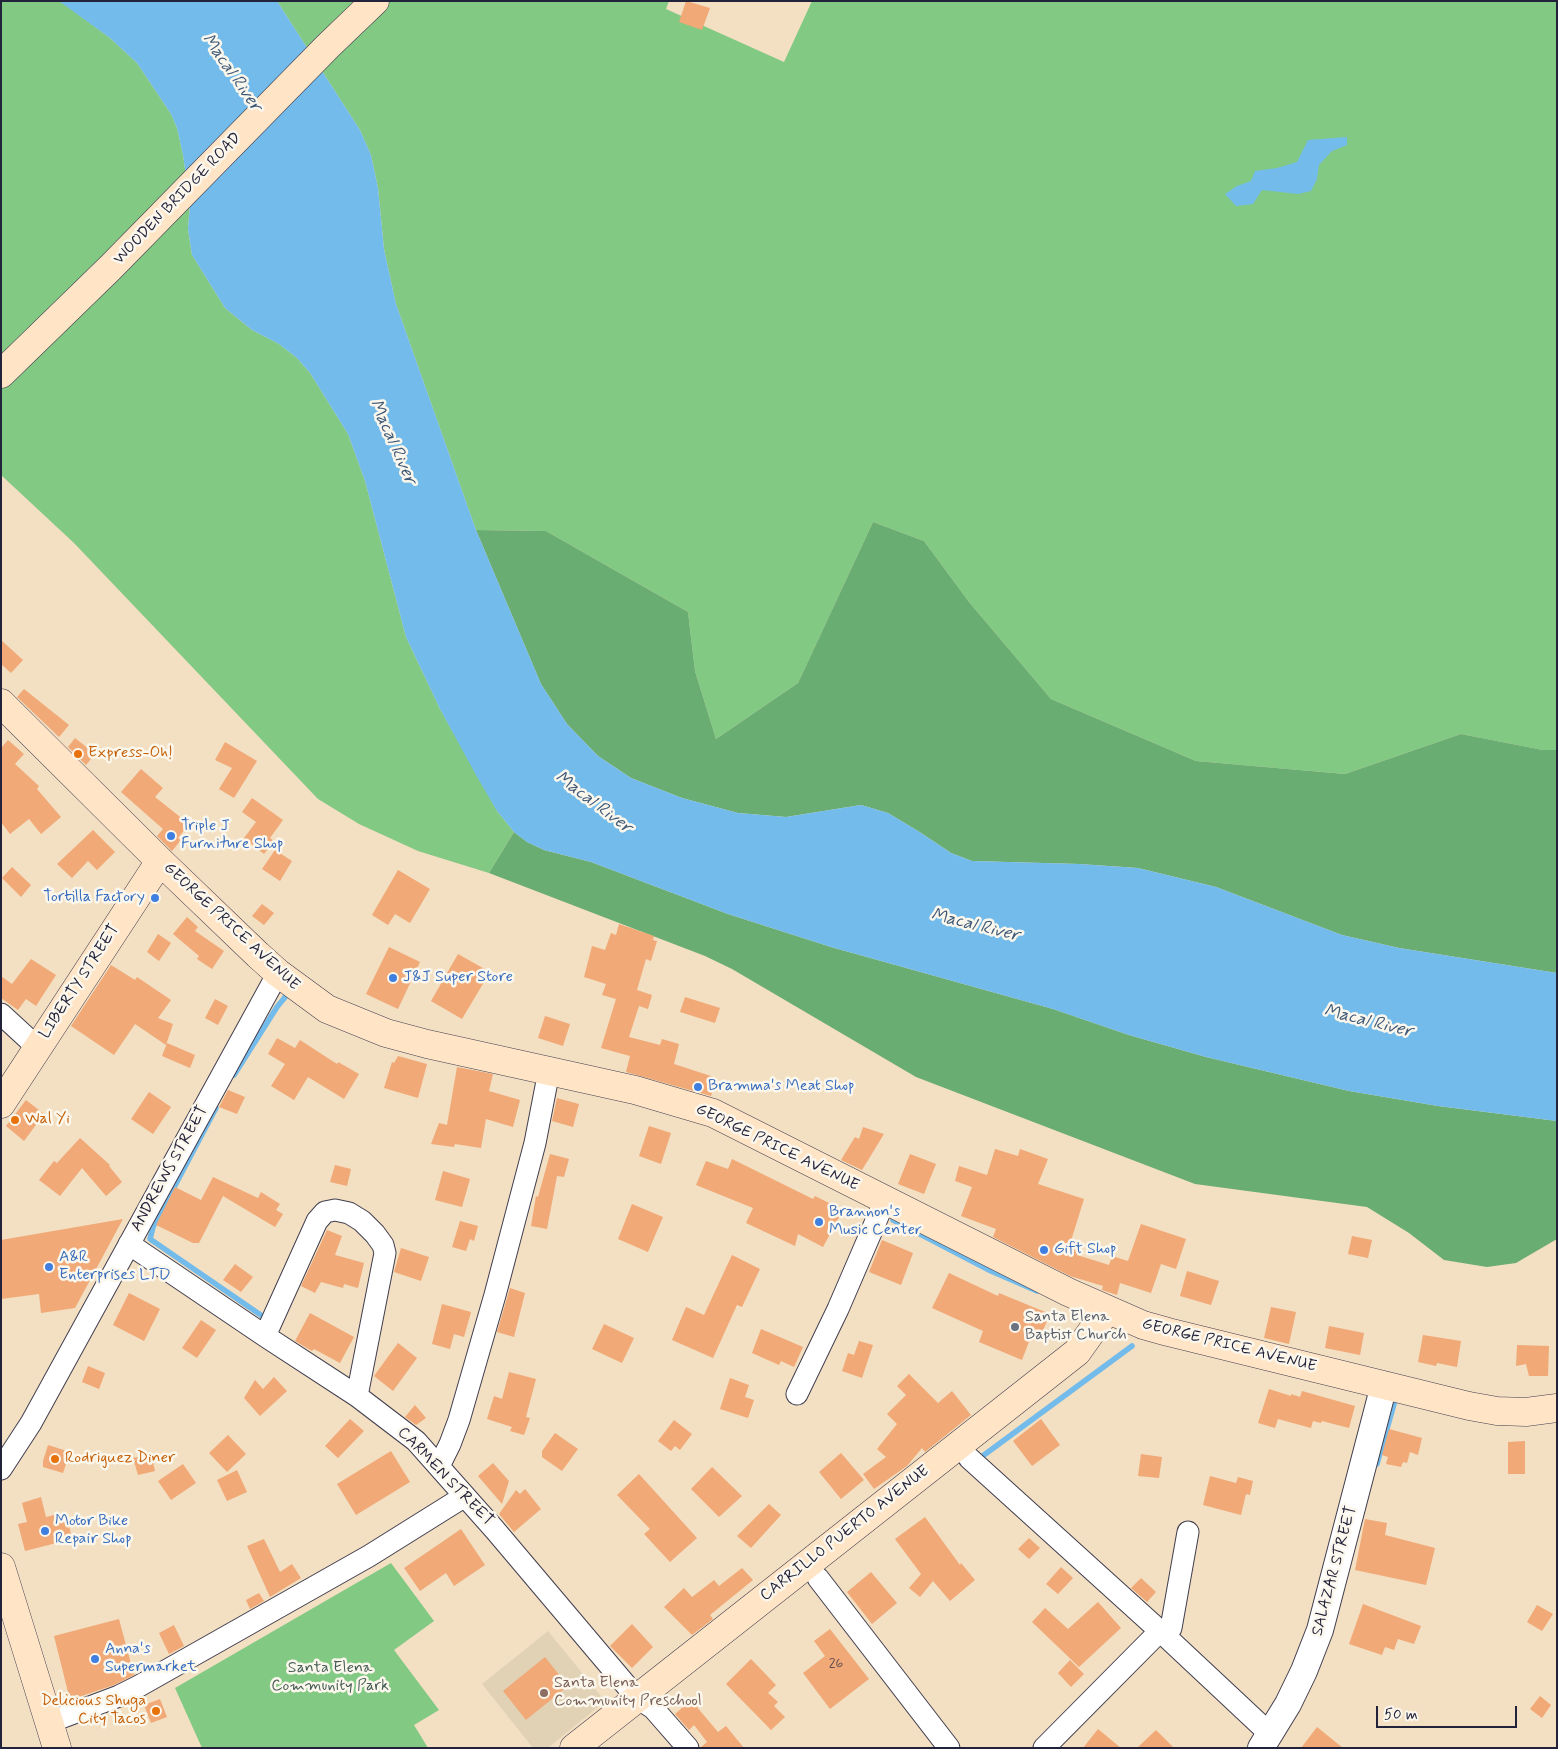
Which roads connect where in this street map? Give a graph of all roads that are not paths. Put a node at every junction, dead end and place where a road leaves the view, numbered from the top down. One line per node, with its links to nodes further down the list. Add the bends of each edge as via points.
1 (371, 5): 2 (main road, WOODEN BRIDGE ROAD)
2 (1, 374)
3 (1, 703): 4 (main road, GEORGE PRICE AVENUE)
4 (160, 861): 5 (main road, GEORGE PRICE AVENUE); 7 (main road, LIBERTY STREET)
5 (278, 973): 8 (main road, GEORGE PRICE AVENUE, via 327,1009 386,1033); 11 (street, ANDREWS STREET)
6 (1, 1014): 7 (street)
7 (38, 1048): 9 (main road, LIBERTY STREET)
8 (550, 1071): 10 (main road, GEORGE PRICE AVENUE, via 635,1090 713,1113); 19 (street, via 500,1278 459,1420)
9 (1, 1104)
10 (885, 1200): 12 (main road, GEORGE PRICE AVENUE); 15 (street)
11 (129, 1244): 13 (street, CARMEN STREET); 20 (street, ANDREWS STREET, via 31,1423)
12 (1115, 1314): 14 (main road, GEORGE PRICE AVENUE, via 1168,1332); 18 (main road, CARRILLO PUERTO AVENUE, via 1091,1360); 26 (main road, CARRILLO PUERTO AVENUE, via 1077,1352)
13 (265, 1336): 16 (street, CARMEN STREET); 16 (street, via 317,1221 325,1212 335,1210 362,1221 383,1245 385,1253)
14 (1384, 1385): 17 (main road, GEORGE PRICE AVENUE, via 1497,1411); 28 (street, SALAZAR STREET, via 1320,1630 1288,1704)
15 (797, 1394)
16 (358, 1396): 19 (street, CARMEN STREET, via 416,1441)
17 (1557, 1408)
18 (970, 1458): 24 (main road, CARRILLO PUERTO AVENUE); 25 (street)
19 (439, 1466): 21 (street, CARMEN STREET)
20 (1, 1469)
21 (465, 1496): 26 (street, CARMEN STREET); 27 (street, via 368,1556 139,1686)
22 (1188, 1532): 25 (street, via 1171,1628)
23 (1, 1567): 27 (main road)
24 (818, 1578): 26 (main road, CARRILLO PUERTO AVENUE); 33 (street)
25 (1162, 1634): 28 (street); 34 (street)
26 (645, 1703): 30 (main road, CARRILLO PUERTO AVENUE); 31 (main road, CARRILLO PUERTO AVENUE); 32 (street, CARMEN STREET)
27 (50, 1722): 29 (main road)
28 (1266, 1741)
29 (58, 1748)
30 (574, 1748)
31 (601, 1748)
32 (688, 1748)
33 (949, 1748)
34 (1044, 1748)

